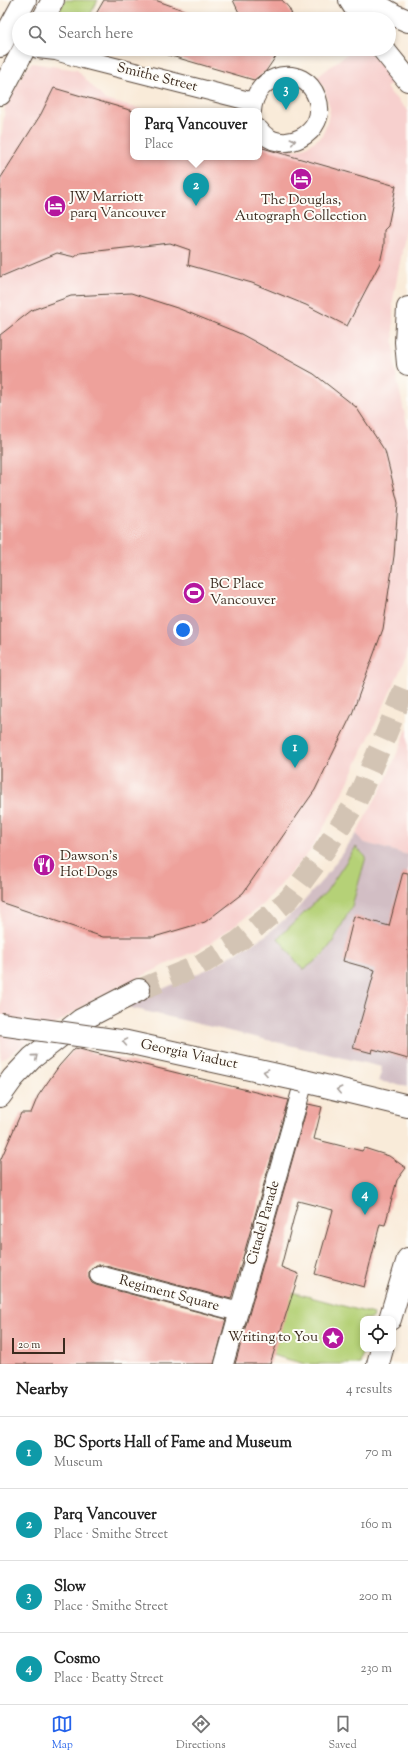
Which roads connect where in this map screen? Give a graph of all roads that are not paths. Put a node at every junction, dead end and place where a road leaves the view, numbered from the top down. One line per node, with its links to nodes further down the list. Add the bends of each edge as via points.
1 (25, 0): 5 (main road)
2 (53, 0): 6 (main road)
3 (350, 0): 7 (main road)
4 (368, 0): 8 (main road)
5 (18, 12)
6 (46, 12)
7 (358, 12)
8 (389, 12)
9 (396, 16): 10 (main road)
10 (408, 21)
11 (12, 23): 12 (main road)
12 (1, 42)
13 (20, 56): 17 (main road)
14 (73, 56): 18 (street, Smithe Street)
15 (389, 56): 16 (main road)
16 (408, 80)
17 (0, 94)
18 (253, 106): 19 (street, Smithe Street, one-way to 18, via 271,140 282,143 304,138 317,120 317,99 305,82 295,77 284,76 264,84 257,92)
19 (262, 132)
20 (408, 308): 21 (main road)
21 (408, 364)
22 (139, 990): 24 (main road, one-way to 22, via 81,1020)
23 (0, 1024): 25 (main road, Georgia Viaduct, one-way to 23, bridge, via 128,1042)
24 (6, 1076): 26 (main road)
25 (304, 1081): 27 (main road, Georgia Viaduct, one-way to 25); 30 (street, Citadel Parade)
26 (0, 1096)
27 (408, 1106)
28 (408, 1259): 31 (main road)
29 (99, 1275): 30 (street, Regiment Square)
30 (239, 1312): 33 (street, Citadel Parade)
31 (391, 1316)
32 (381, 1352): 34 (main road)
33 (224, 1364)
34 (378, 1364)

